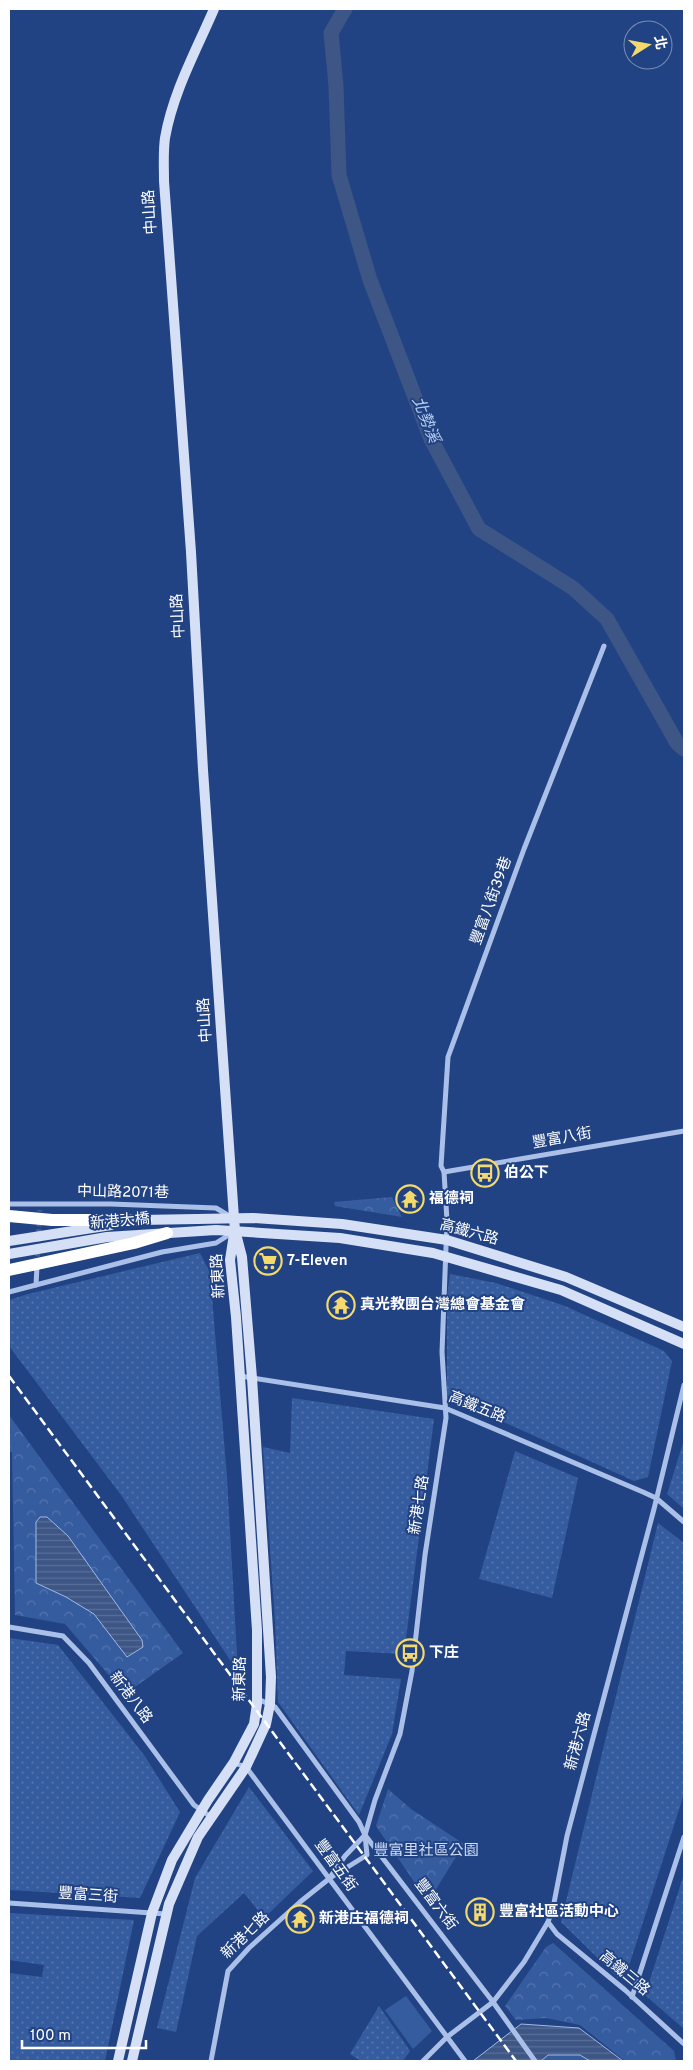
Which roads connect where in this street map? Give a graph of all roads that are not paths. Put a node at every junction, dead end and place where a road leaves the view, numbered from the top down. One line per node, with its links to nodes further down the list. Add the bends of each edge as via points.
1 (214, 9): 7 (main road, 中山路, via 169,118 164,181)
2 (604, 646): 4 (street, 豐富八街39巷, via 448,1056 441,1166)
3 (684, 1131): 4 (street, 豐富八街)
4 (444, 1172): 11 (street, 新港七路)
5 (9, 1204): 7 (street, 中山路2071巷, via 216,1208)
6 (9, 1216): 8 (highway, via 52,1220)
7 (234, 1218): 8 (main road, 新港大橋); 9 (main road, 中山路); 11 (main road, 高鐵六路, via 342,1224)
8 (146, 1220): 12 (main road, 新港大橋)
9 (235, 1230): 10 (main road, 新港大橋); 14 (main road, 高鐵六路, via 340,1238); 17 (street, via 216,1243 162,1252); 21 (main road, 新東路, via 230,1260); 22 (main road, 新東路, via 242,1257)
10 (167, 1233): 13 (main road, 新港大橋, via 107,1237); 16 (highway, via 134,1244)
11 (447, 1240): 14 (street, 新港七路); 19 (main road, 高鐵六路, via 566,1276)
12 (9, 1241)
13 (9, 1254)
14 (446, 1257): 20 (main road, 高鐵六路, via 561,1290); 24 (street, 新港七路, via 442,1352)
15 (37, 1266): 17 (street)
16 (9, 1270)
17 (36, 1285): 18 (street)
18 (9, 1292)
19 (684, 1327)
20 (684, 1344)
21 (240, 1376): 22 (street, 高鐵五路); 28 (main road, 新東路, via 256,1630)
22 (252, 1378): 24 (street, 高鐵五路); 29 (main road, 新東路, via 271,1668)
23 (684, 1384): 25 (street, 新港六路)
24 (446, 1408): 25 (street, 高鐵五路); 34 (street, 新港七路, via 412,1670 400,1734 374,1800)
25 (656, 1498): 26 (street, 高鐵五路); 40 (street, 新港六路, via 567,1836)
26 (684, 1522)
27 (9, 1627): 32 (street, 新港八路, via 63,1636 89,1663 194,1805)
28 (257, 1698): 29 (street, 豐富六街); 30 (main road, 新東路, via 254,1724)
29 (270, 1704): 31 (main road, 新東路, via 266,1724); 34 (street, 豐富六街, via 359,1822)
30 (234, 1762): 31 (street); 32 (main road, 新東路)
31 (246, 1767): 33 (main road, 新東路); 36 (street, 豐富五街)
32 (201, 1810): 33 (street, 新港八路); 38 (main road, 新東路, via 172,1860)
33 (211, 1817): 39 (main road, 新東路, via 198,1837)
34 (365, 1835): 36 (street, 新港七路); 36 (street, 新港七路, via 367,1855); 42 (street, 豐富六街)
35 (684, 1837): 41 (street)
36 (330, 1878): 43 (street, 豐富五街); 47 (street, 新港七路, via 249,1948 228,1971)
37 (9, 1903): 38 (street, 豐富三街)
38 (152, 1913): 39 (street, 豐富三街); 45 (main road, 新東路)
39 (166, 1914): 46 (main road, 新東路)
40 (548, 1922): 41 (street, 高鐵三路, via 557,1934); 42 (street, 新港六路, via 524,1962)
41 (632, 1997): 44 (street, 高鐵三路)
42 (493, 2002): 43 (street, 新港六路); 50 (street, 豐富六街)
43 (447, 2037): 48 (street, 新港六路); 49 (street, 豐富五街)
44 (684, 2044)
45 (118, 2061)
46 (132, 2061)
47 (210, 2061)
48 (423, 2061)
49 (465, 2061)
50 (535, 2061)

